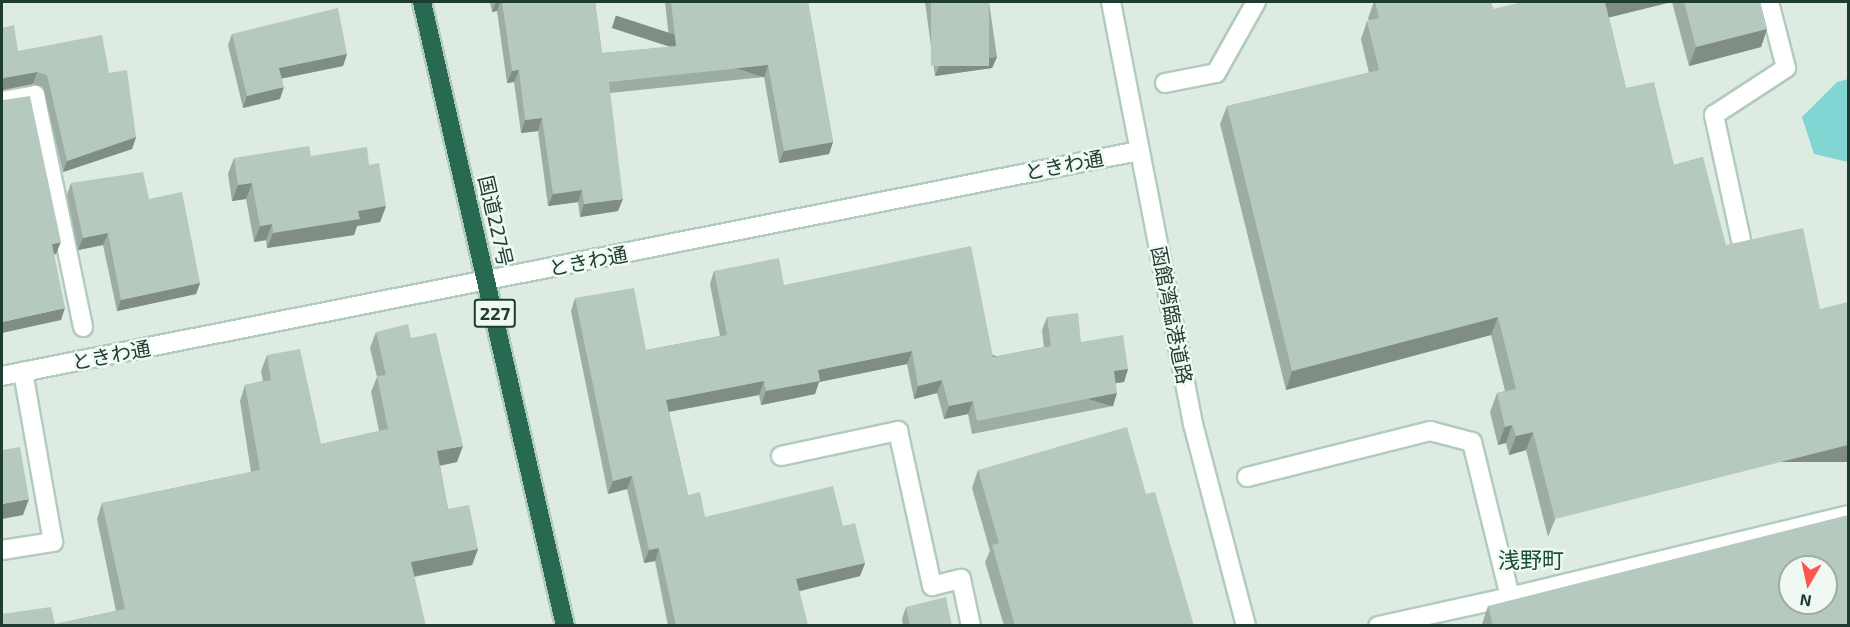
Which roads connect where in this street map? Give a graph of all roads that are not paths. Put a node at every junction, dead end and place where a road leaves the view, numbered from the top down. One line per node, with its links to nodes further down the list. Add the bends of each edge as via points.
1 (422, 2): 9 (highway, 国道227号 / 227)
2 (1112, 2): 7 (street, 函館湾臨港道路)
3 (1256, 2): 5 (street, via 1216,73)
4 (1768, 2): 8 (street, via 1786,68 1713,115)
5 (1166, 83)
6 (2, 100): 10 (street, via 35,95)
7 (1138, 151): 9 (street, ときわ通); 20 (street, 函館湾臨港道路, via 1193,424)
8 (1741, 240)
9 (487, 281): 11 (street, ときわ通); 18 (highway, 国道227号 / 227)
10 (83, 327)
11 (23, 372): 12 (street, ときわ通); 16 (street, via 53,542)
12 (2, 376)
13 (781, 456): 19 (street, via 898,431 932,586 961,579)
14 (1247, 477): 17 (street, via 1430,431 1472,442)
15 (1848, 514): 17 (street)
16 (2, 550)
17 (1510, 597): 21 (street)
18 (565, 626)
19 (971, 626)
20 (1245, 626)
21 (1378, 626)

